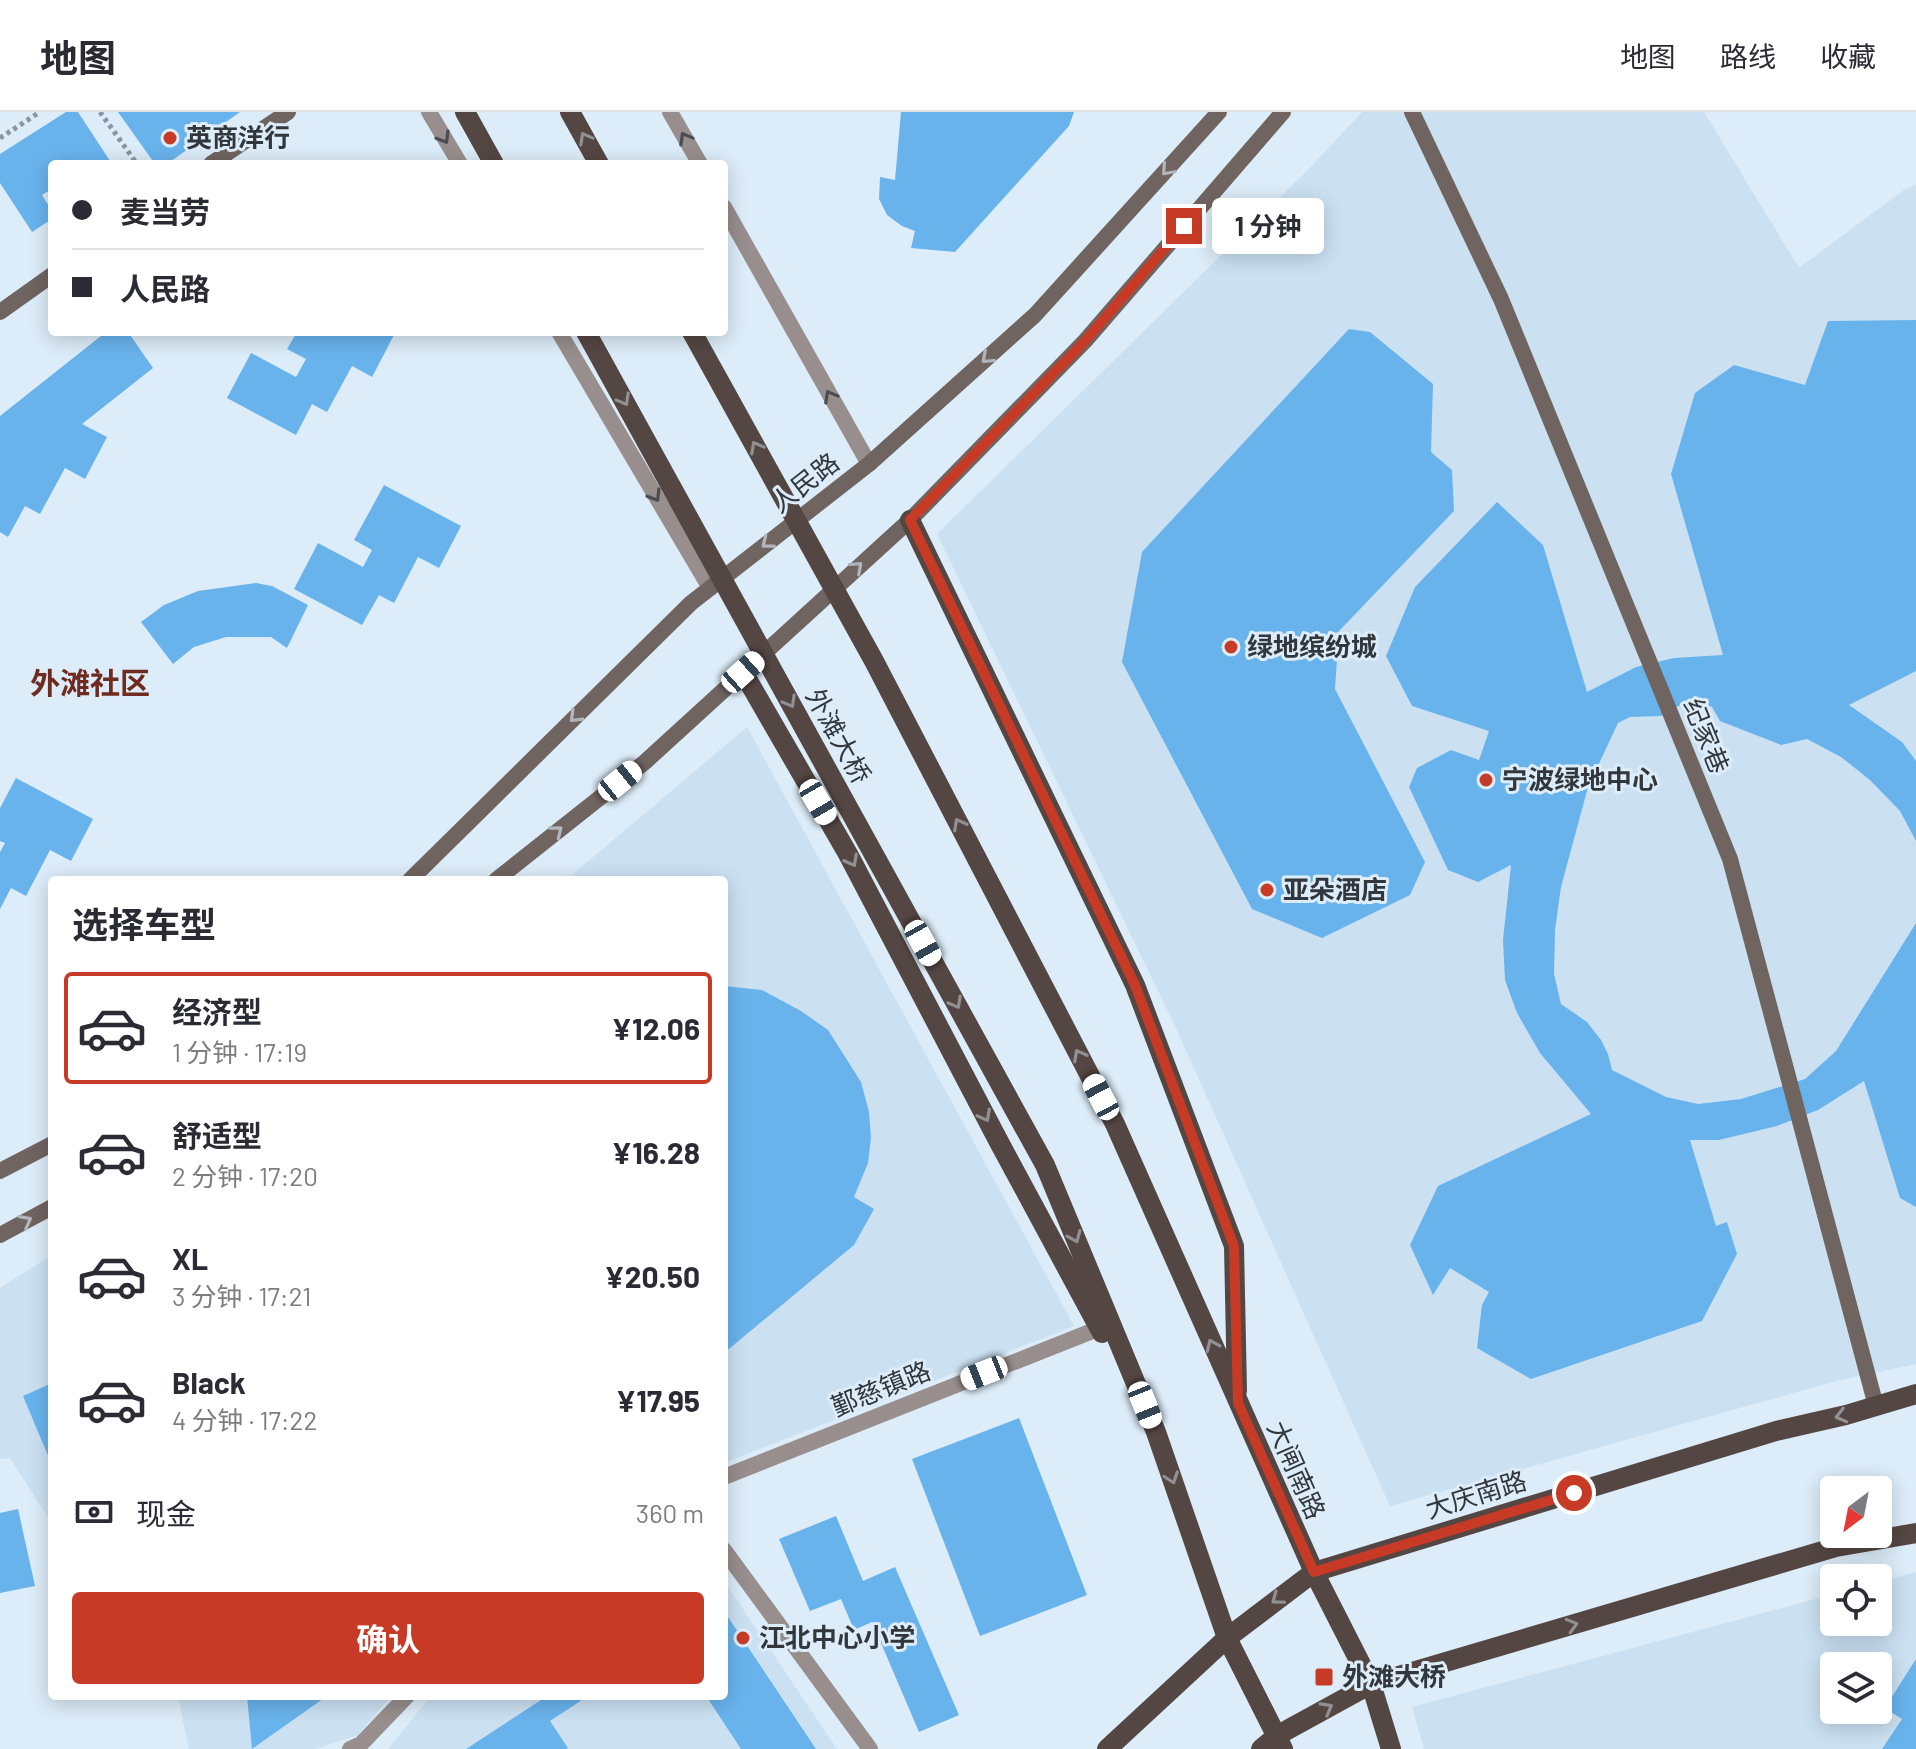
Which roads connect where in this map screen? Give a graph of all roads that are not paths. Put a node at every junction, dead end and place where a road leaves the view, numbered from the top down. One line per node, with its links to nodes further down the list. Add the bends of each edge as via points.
1 (288, 112): 9 (main road)
2 (429, 112): 10 (street, one-way to 10)
3 (465, 112): 11 (main road)
4 (570, 112): 12 (main road, one-way to 4)
5 (670, 112): 13 (street, one-way to 5)
6 (1219, 112): 20 (main road, 人民路, one-way to 20, via 1035,315)
7 (1283, 112): 21 (main road, via 1085,341)
8 (1412, 112): 33 (main road, 纪家巷, via 1501,299 1730,859)
9 (217, 160)
10 (458, 160)
11 (492, 160)
12 (597, 160)
13 (698, 160)
14 (728, 214): 20 (street, one-way to 14)
15 (48, 278): 16 (main road)
16 (0, 312)
17 (561, 336): 22 (street, one-way to 22)
18 (588, 336): 34 (main road, 外滩大桥, one-way to 34, via 1045,1165)
19 (694, 336): 32 (main road, 大闸南路, one-way to 19, via 1115,1124 874,661)
20 (869, 464): 22 (main road, 人民路, one-way to 22)
21 (910, 520): 23 (main road, one-way to 21); 32 (main road, via 1135,985 1234,1246)
22 (710, 588): 24 (main road, 人民路, one-way to 24)
23 (743, 672): 25 (main road, one-way to 23, via 645,762); 30 (main road, one-way to 30, via 848,854)
24 (414, 876)
25 (501, 876)
26 (48, 1146): 27 (main road)
27 (0, 1171)
28 (48, 1209): 29 (main road, one-way to 28)
29 (0, 1235)
30 (1100, 1328): 34 (main road); 35 (street, 鄞慈镇路)
31 (1916, 1394): 33 (main road, 大庆南路)
32 (1238, 1403): 38 (main road, 大闸南路)
33 (1876, 1406): 38 (main road, 大庆南路, one-way to 38, via 1776,1431)
34 (1156, 1432): 39 (main road, one-way to 39)
35 (728, 1475)
36 (1916, 1533): 40 (main road, one-way to 36, via 1836,1547)
37 (728, 1555): 44 (street)
38 (1314, 1572): 39 (main road, 大庆南路, one-way to 39); 40 (main road, 大闸南路)
39 (1227, 1638): 42 (main road); 45 (main road, 大庆南路)
40 (1371, 1684): 42 (main road, one-way to 40); 47 (main road, 大闸南路)
41 (403, 1700): 43 (street)
42 (1280, 1742): 46 (main road)
43 (350, 1749)
44 (870, 1749)
45 (1107, 1749)
46 (1261, 1749)
47 (1391, 1749)

